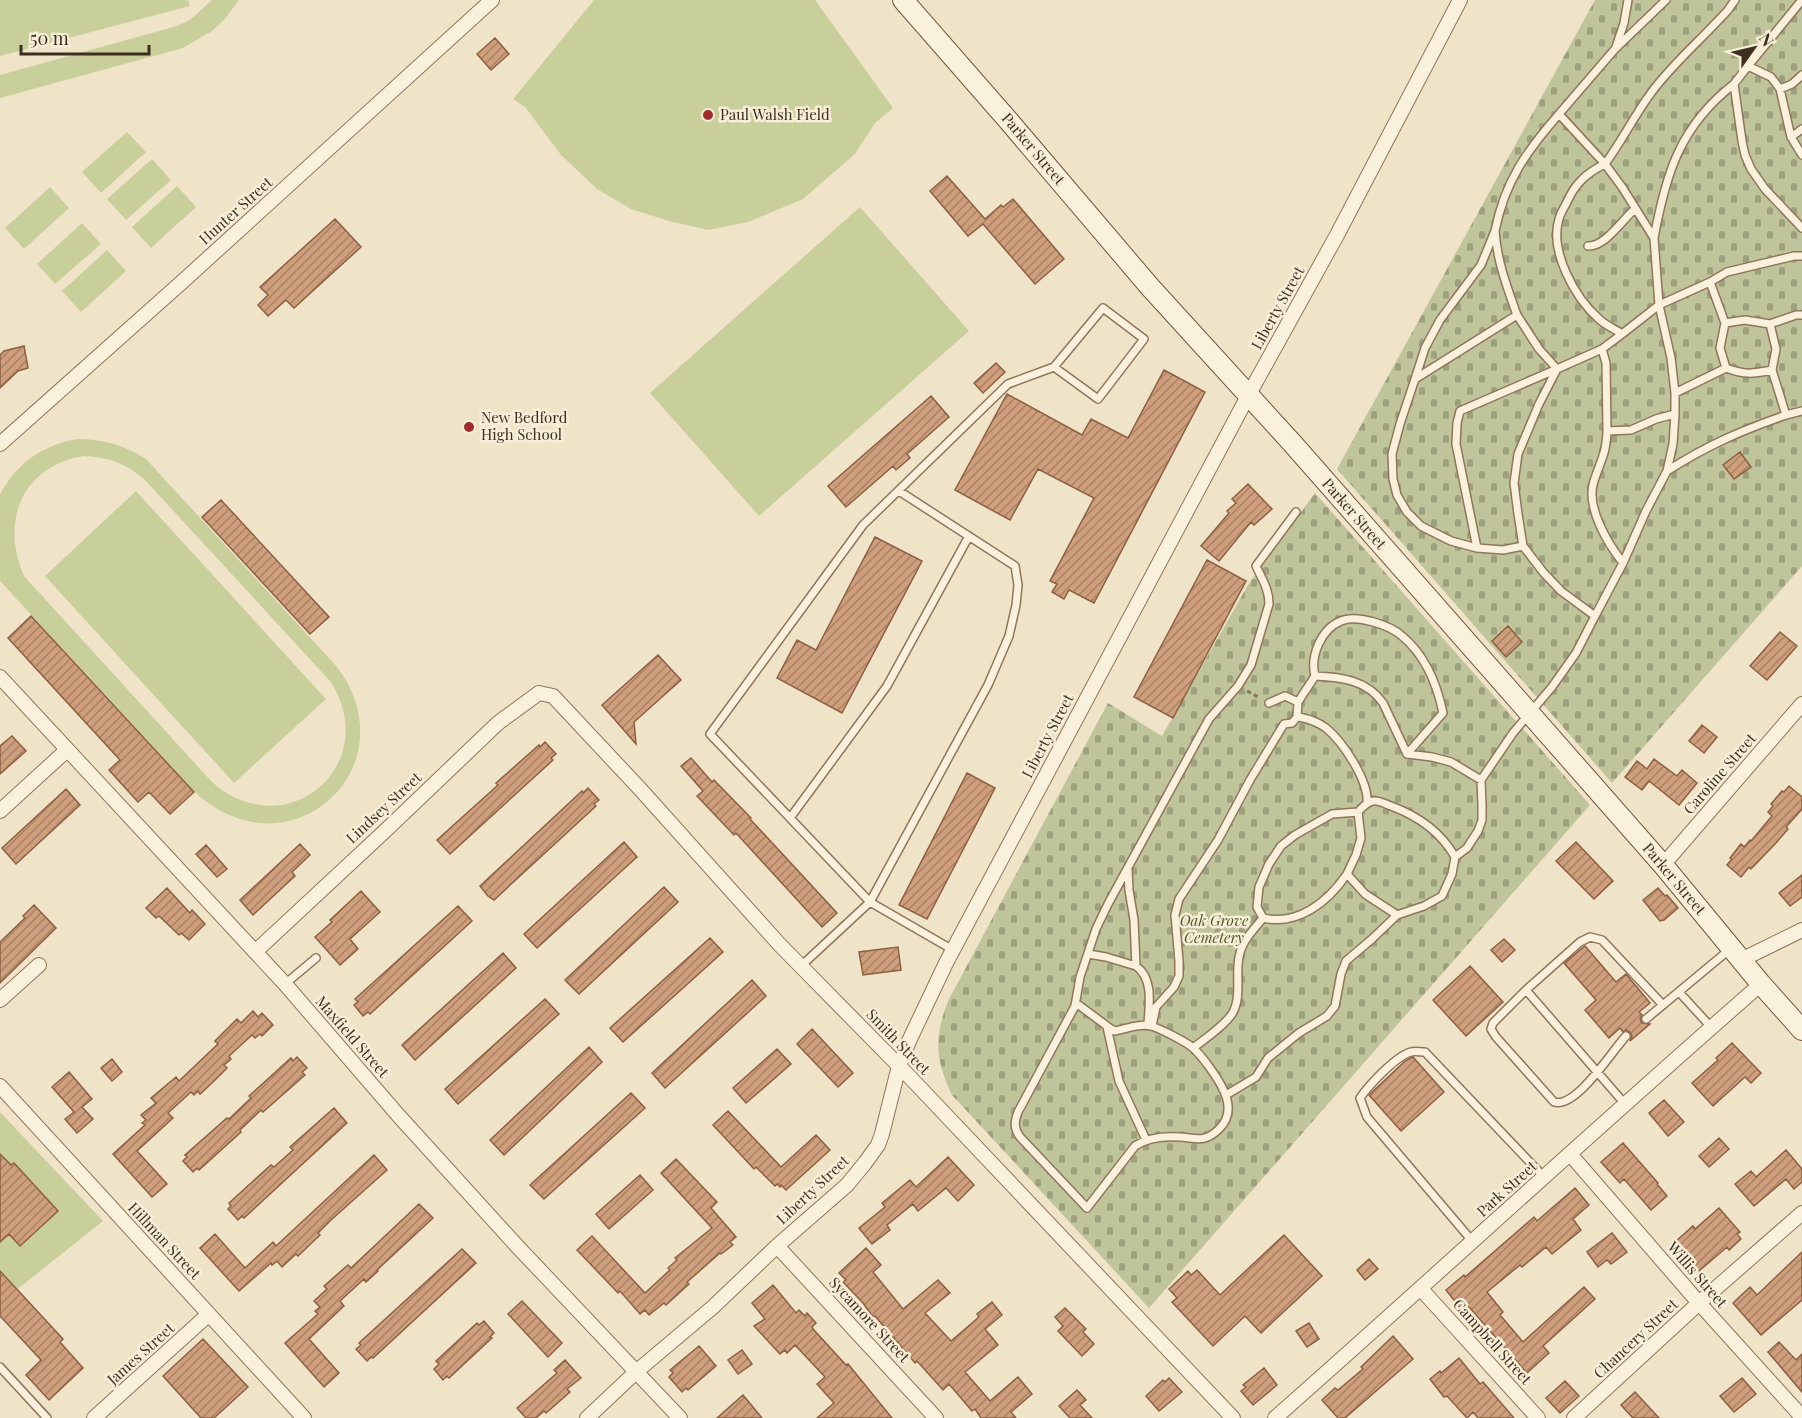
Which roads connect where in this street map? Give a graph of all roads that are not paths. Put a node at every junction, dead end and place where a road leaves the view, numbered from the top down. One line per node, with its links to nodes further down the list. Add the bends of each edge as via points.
1 (492, 0): 43 (street, Hunter Street)
2 (903, 0): 38 (main road, Parker Street)
3 (1460, 0): 38 (street, Liberty Street)
4 (1628, 0): 8 (lane)
5 (1666, 0): 8 (lane)
6 (1735, 0): 17 (lane, via 1652,91)
7 (1802, 0): 9 (lane)
8 (1615, 49): 13 (lane)
9 (1748, 66): 11 (lane); 12 (lane, via 1772,77)
10 (1802, 75): 12 (lane)
11 (1734, 84): 19 (lane, via 1742,141 1751,169); 21 (lane, via 1714,99 1690,129 1662,195)
12 (1780, 89): 15 (lane)
13 (1559, 114): 17 (lane); 20 (lane, via 1522,160 1508,187)
14 (1802, 129): 15 (lane)
15 (1791, 137): 16 (lane)
16 (1802, 155)
17 (1605, 164): 18 (lane); 30 (lane, via 1580,179 1569,196 1558,220 1557,245 1562,264 1584,303)
18 (1635, 209): 21 (lane); 22 (lane, via 1605,240)
19 (1802, 228)
20 (1495, 231): 26 (lane, via 1497,252); 36 (lane, via 1481,265 1440,320)
21 (1654, 238): 25 (lane)
22 (1588, 246)
23 (1802, 256): 24 (lane, via 1742,267)
24 (1710, 282): 25 (lane); 28 (lane)
25 (1659, 305): 30 (lane); 37 (lane)
26 (1517, 315): 34 (lane); 36 (lane)
27 (1802, 315): 29 (lane)
28 (1725, 323): 29 (lane, via 1745,320); 33 (lane, via 1720,348)
29 (1770, 324): 35 (lane, via 1776,349)
30 (1622, 334): 31 (lane)
31 (1602, 349): 34 (lane); 42 (lane, via 1606,363)
32 (1054, 367): 32 (lane, via 1103,308 1144,339 1098,399); 45 (lane, via 1008,384)
33 (1726, 368): 35 (lane, via 1741,374); 37 (lane)
34 (1557, 369): 48 (lane, via 1518,454 1514,483); 49 (lane, via 1460,411 1456,444)
35 (1772, 370): 41 (lane)
36 (1415, 379): 49 (lane, via 1392,454 1397,495 1421,526)
37 (1675, 393): 40 (lane)
38 (1248, 396): 58 (main road, Parker Street); 75 (street, Liberty Street)
39 (1802, 411): 41 (lane)
40 (1675, 414): 42 (lane, via 1631,430); 44 (lane)
41 (1786, 415): 44 (lane, via 1721,440)
42 (1607, 431): 50 (lane, via 1605,456 1593,482 1592,503 1612,550)
43 (0, 444)
44 (1668, 471): 50 (lane)
45 (899, 491): 47 (lane); 66 (lane, via 863,525 710,734)
46 (1296, 512): 69 (lane, via 1256,566 1266,584 1269,604 1251,665 1209,719)
47 (969, 536): 66 (lane, via 887,686); 71 (lane, via 1015,566 1018,585 1010,636 988,685)
48 (1523, 546): 49 (lane, via 1503,550); 51 (lane, via 1561,591)
49 (1477, 548)
50 (1623, 563): 51 (lane)
51 (1595, 616): 58 (lane, via 1576,653)
52 (1315, 676): 55 (lane); 61 (lane, via 1352,680 1378,696); 61 (lane, via 1312,665 1316,649 1342,620 1372,621 1400,633 1427,667 1443,713)
53 (0, 677): 60 (street, Maxfield Street)
54 (539, 693): 76 (street, Lindsey Street, via 498,723); 81 (street, Smith Street, via 553,696)
55 (1298, 702): 56 (lane, via 1285,696); 59 (lane)
56 (1269, 703)
57 (1802, 704): 68 (street, Caroline Street)
58 (1530, 714): 62 (lane); 68 (main road, Parker Street)
59 (1297, 717): 63 (lane, via 1318,723 1334,736 1365,785); 91 (lane, via 1284,724 1218,840 1179,899 1175,915 1179,976 1156,1007)
60 (67, 750): 64 (street); 76 (street, Maxfield Street)
61 (1407, 754): 62 (lane, via 1451,762)
62 (1481, 780): 67 (lane, via 1482,820 1467,848)
63 (1367, 803): 65 (lane); 67 (lane, via 1377,801 1411,814 1440,836)
64 (0, 811)
65 (1358, 812): 70 (lane, via 1360,838); 73 (lane, via 1332,814 1281,846 1259,887 1257,907)
66 (790, 818): 71 (lane)
67 (1455, 857): 72 (lane, via 1442,896)
68 (1663, 865): 78 (main road, Parker Street)
69 (1128, 867): 77 (lane); 82 (lane)
70 (1347, 874): 72 (lane, via 1365,894); 73 (lane, via 1331,895 1308,912 1287,919)
71 (870, 902): 75 (lane); 81 (lane)
72 (1397, 915): 100 (lane, via 1346,961 1335,1006 1327,1016 1268,1058 1256,1077)
73 (1263, 918): 96 (lane, via 1240,952 1233,1012)
74 (1802, 930): 78 (street)
75 (953, 950): 97 (street, Liberty Street)
76 (255, 952): 83 (street, Maxfield Street)
77 (1088, 954): 82 (lane); 88 (lane)
78 (1736, 954): 84 (main road, Parker Street); 86 (lane)
79 (316, 958): 83 (lane)
80 (39, 964): 87 (street)
81 (801, 966): 97 (street, Smith Street)
82 (1136, 966): 91 (lane, via 1147,982)
83 (285, 984): 112 (street, Maxfield Street, via 398,1115)
84 (1761, 984): 93 (street, Park Street); 94 (main road, Parker Street)
85 (1526, 990): 89 (lane, via 1590,937 1602,940); 98 (lane); 98 (lane, via 1493,1023 1491,1029 1496,1037 1554,1102 1567,1101)
86 (1679, 992): 89 (lane); 93 (lane)
87 (0, 1000)
88 (1076, 1003): 92 (lane); 102 (lane, via 1018,1112 1018,1134 1087,1208 1131,1150)
89 (1664, 1005): 90 (lane)
90 (1647, 1020)
91 (1150, 1026): 92 (lane, via 1115,1031); 96 (lane)
92 (1107, 1027): 102 (lane, via 1119,1081)
93 (1712, 1027): 101 (street, Park Street)
94 (1802, 1030)
95 (1626, 1036): 98 (lane)
96 (1193, 1048): 100 (lane)
97 (899, 1066): 107 (street, Liberty Street, via 882,1134 872,1154 847,1185); 120 (street, Smith Street)
98 (1598, 1073): 101 (lane)
99 (0, 1086): 110 (street, Hillman Street)
100 (1226, 1095): 102 (lane, via 1225,1122 1210,1136 1201,1140)
101 (1625, 1104): 103 (street, Park Street)
102 (1146, 1140)
103 (1570, 1154): 104 (street, Park Street); 109 (street, Willis Street)
104 (1544, 1177): 106 (street, Park Street); 106 (lane, via 1425,1052 1404,1054 1369,1086 1360,1098 1367,1118)
105 (1802, 1213): 109 (street, Chancery Street)
106 (1473, 1242): 108 (street, Park Street)
107 (777, 1246): 112 (street, Liberty Street); 119 (street, Sycamore Street)
108 (1421, 1289): 121 (street, Park Street); 122 (street, Campbell Street)
109 (1700, 1303): 113 (street, Willis Street); 123 (street, Chancery Street)
110 (209, 1314): 115 (street, James Street); 116 (street, Hillman Street)
111 (0, 1367): 114 (lane)
112 (637, 1371): 117 (street, Liberty Street); 118 (street, Maxfield Street)
113 (1802, 1417)
114 (47, 1418)
115 (94, 1418)
116 (304, 1418)
117 (586, 1418)
118 (680, 1418)
119 (936, 1418)
120 (1233, 1418)
121 (1275, 1418)
122 (1538, 1418)
123 (1575, 1418)

